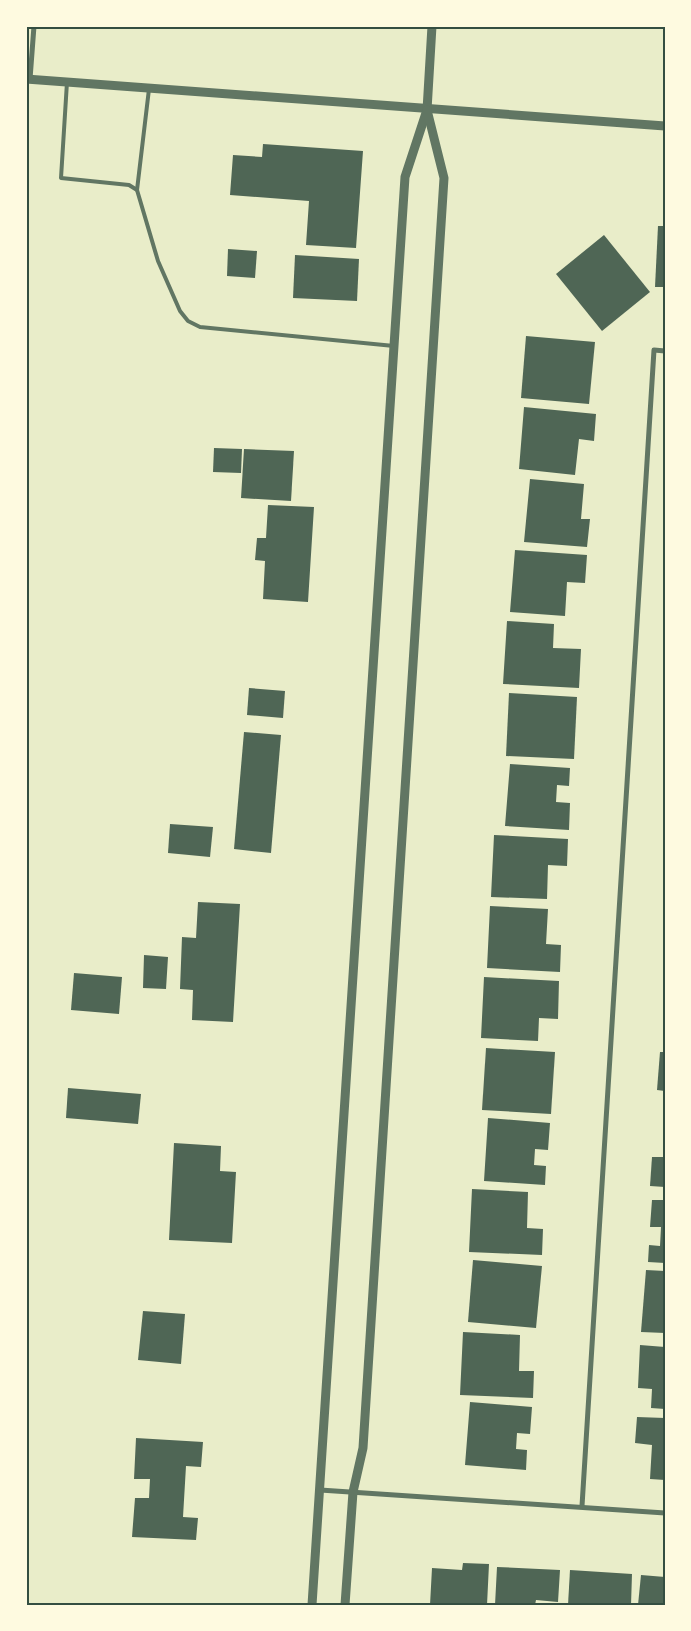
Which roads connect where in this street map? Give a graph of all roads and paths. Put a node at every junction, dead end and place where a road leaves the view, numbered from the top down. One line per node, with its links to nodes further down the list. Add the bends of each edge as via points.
1 (34, 26): 3 (street)
2 (432, 26): 6 (street)
3 (28, 79): 4 (street)
4 (67, 82): 5 (street); 8 (lane, via 61,178 129,185)
5 (149, 89): 6 (street); 8 (lane)
6 (427, 110): 7 (street); 9 (street, via 405,177); 12 (street, via 444,178 364,1438)
7 (665, 126)
8 (137, 190): 9 (lane, via 158,261 180,311 188,321 200,327)
9 (394, 346): 11 (street)
10 (665, 351): 13 (street, via 654,350)
11 (320, 1490): 12 (street); 15 (street)
12 (353, 1492): 13 (street); 16 (street)
13 (582, 1506): 14 (street)
14 (665, 1512)
15 (312, 1605)
16 (345, 1605)

